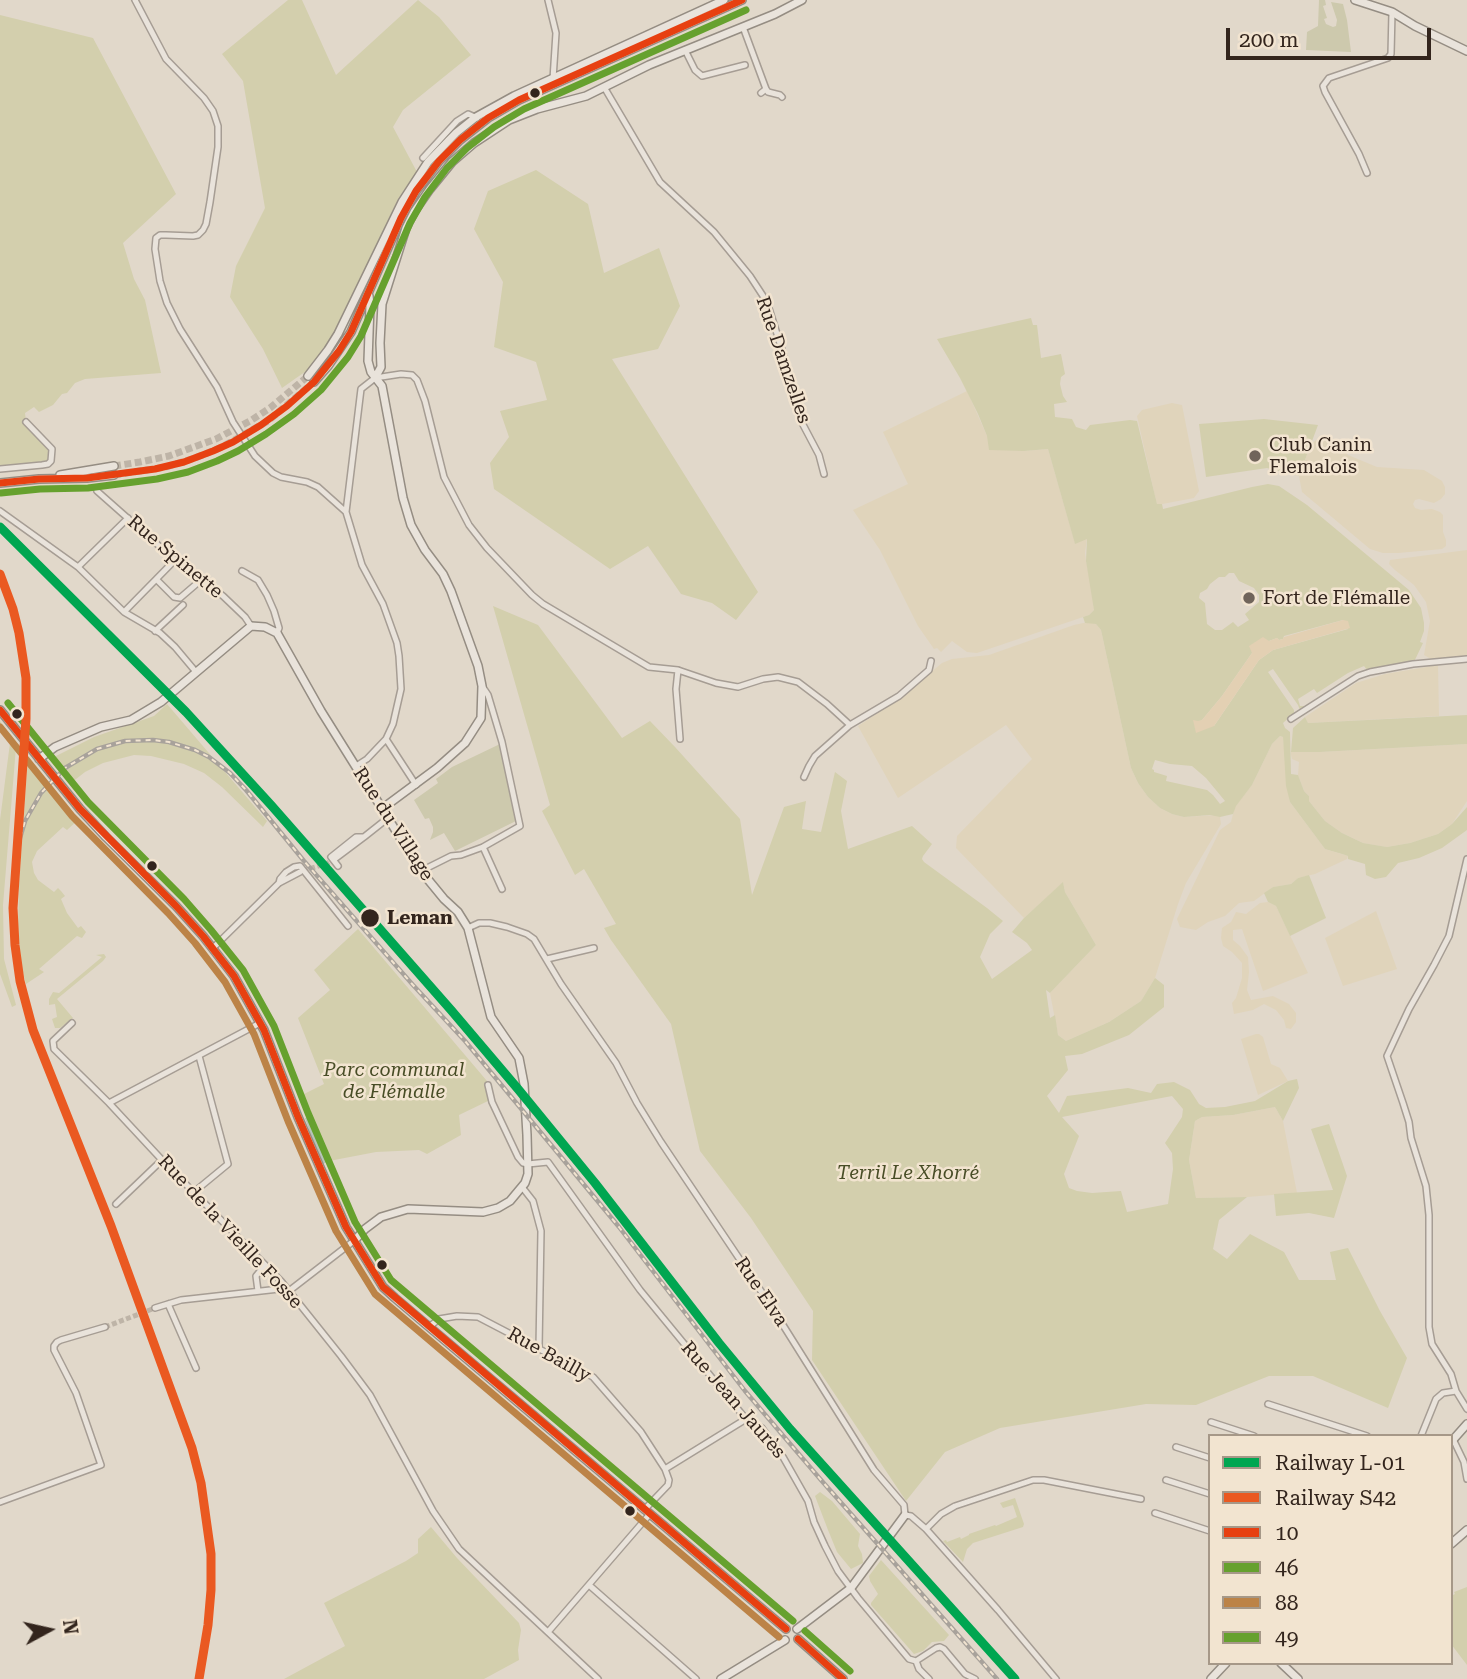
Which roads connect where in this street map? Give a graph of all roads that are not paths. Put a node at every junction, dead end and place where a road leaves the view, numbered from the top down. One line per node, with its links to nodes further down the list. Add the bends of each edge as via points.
1 (135, 0): 30 (street, via 166,59 204,97 218,126 203,230 198,235 156,238 167,303 255,456 277,475 318,487)
2 (548, 0): 13 (street, via 556,33)
3 (724, 0): 13 (street)
4 (742, 0): 13 (street)
5 (802, 0): 9 (street)
6 (1355, 0): 7 (street)
7 (1370, 2): 8 (street)
8 (1392, 12): 11 (street); 18 (street, via 1388,58 1329,78 1323,86)
9 (743, 27): 10 (street); 15 (street, via 763,91)
10 (685, 50): 12 (street, via 702,76); 14 (street)
11 (1467, 51)
12 (745, 65)
13 (554, 80): 16 (street, via 496,105)
14 (604, 87): 19 (street, via 509,120 474,143 430,188); 26 (street, Rue Damzelles, via 660,182 714,233 767,303 800,419)
15 (782, 97)
16 (478, 120): 17 (street, via 468,114 457,121); 20 (street, via 416,191); 21 (street, via 456,133 419,174 311,379 328,366 351,332)
17 (423, 158)
18 (1367, 173)
19 (406, 228): 20 (street); 22 (street, via 382,304 381,367)
20 (391, 241): 21 (street)
21 (369, 293): 22 (street, via 368,361)
22 (373, 375): 30 (street, via 361,389); 44 (street, via 401,373 417,380 444,477 469,525 532,595 649,667); 46 (street, via 382,386 411,525 451,591)
23 (26, 422): 24 (street, via 52,449 51,461)
24 (0, 469)
25 (114, 470): 27 (street)
26 (824, 474)
27 (0, 483)
28 (97, 491): 31 (street, Rue Spinette)
29 (0, 511): 33 (street)
30 (346, 513): 52 (street, via 362,565 383,604 399,650 401,688)
31 (128, 518): 32 (street, Rue Spinette); 33 (street)
32 (175, 560): 35 (street); 36 (street, Rue Spinette)
33 (78, 567): 38 (street)
34 (242, 571): 41 (street, via 258,580 267,595)
35 (157, 580): 36 (street, via 180,598); 38 (street)
36 (201, 580): 39 (street, Rue Spinette)
37 (183, 605): 40 (street)
38 (124, 612): 40 (street)
39 (251, 626): 41 (street, via 265,626); 45 (street)
40 (155, 631): 45 (street)
41 (277, 633): 55 (street, Rue du Village)
42 (1467, 660): 50 (street, via 1413,663 1358,676)
43 (931, 661): 51 (street, via 929,670 899,695)
44 (678, 670): 51 (street, via 738,687 778,677 798,682); 53 (street)
45 (196, 672): 54 (street, via 131,720 101,727)
46 (482, 686): 48 (street); 49 (street)
47 (0, 711): 54 (street)
48 (481, 718): 49 (street); 57 (street, via 465,743)
49 (494, 719): 61 (street, via 520,825)
50 (1291, 719)
51 (850, 725): 56 (street, via 815,756)
52 (386, 739): 55 (street); 57 (street)
53 (681, 739)
54 (39, 759): 71 (street, via 100,831)
55 (356, 766): 58 (street, Rue du Village)
56 (804, 777)
57 (416, 785): 58 (street)
58 (383, 808): 59 (street, Rue du Village)
59 (388, 818): 60 (street); 65 (street, Rue du Village)
60 (364, 837): 62 (street); 64 (street, via 356,837 331,857)
61 (483, 847): 65 (street); 68 (street)
62 (336, 858)
63 (1467, 859): 94 (street, via 1449,936 1387,1056 1426,1186 1432,1344)
64 (338, 866)
65 (421, 871): 70 (street, Rue du Village)
66 (300, 872): 67 (street)
67 (279, 883): 69 (street, via 286,872 300,866); 71 (street)
68 (502, 890)
69 (348, 926)
70 (468, 928): 73 (street, Rue Elva, via 490,923 527,934); 80 (street, Rue du Village, via 491,1017 522,1065)
71 (213, 948): 75 (street)
72 (594, 948): 73 (street)
73 (547, 959): 115 (street, Rue Elva, via 874,1470 904,1505)
74 (72, 1023): 78 (street, Rue de la Vieille Fosse, via 52,1041 54,1049)
75 (260, 1023): 76 (street); 84 (street)
76 (199, 1056): 78 (street); 82 (street, via 228,1164)
77 (488, 1085): 80 (street, via 513,1150)
78 (109, 1103): 79 (street, Rue de la Vieille Fosse)
79 (162, 1160): 82 (street, Rue de la Vieille Fosse); 83 (street)
80 (528, 1164): 81 (street, Rue du Village); 97 (street, Rue Jean Jaurès, via 548,1162 640,1290)
81 (522, 1187): 84 (street, via 510,1201 490,1211 408,1209 392,1213 365,1229); 92 (street, via 533,1201 541,1231)
82 (194, 1192): 85 (street, Rue de la Vieille Fosse)
83 (116, 1204)
84 (355, 1241): 86 (street); 91 (street, via 383,1287)
85 (265, 1265): 86 (street, Rue de la Vieille Fosse); 87 (street, via 256,1276)
86 (287, 1289): 87 (street); 124 (street, Rue de la Vieille Fosse, via 370,1395 459,1549)
87 (258, 1291): 88 (street)
88 (168, 1304): 89 (street); 93 (street)
89 (155, 1308)
90 (106, 1327): 112 (street, via 61,1340 54,1350 76,1393 101,1465)
91 (429, 1327): 92 (street, Rue Bailly, via 439,1319 478,1317); 113 (street)
92 (539, 1348): 107 (street, Rue Bailly, via 593,1377 641,1432)
93 (196, 1368)
94 (1456, 1391): 96 (street); 102 (street, via 1436,1399)
95 (1268, 1404): 101 (street)
96 (1467, 1409)
97 (746, 1419): 107 (street); 121 (street, Rue Jean Jaurès, via 762,1428 783,1457 808,1501 825,1546)
98 (1210, 1422): 100 (street)
99 (1467, 1424): 103 (street)
100 (1248, 1434)
101 (1361, 1434)
102 (1422, 1434)
103 (1453, 1440)
104 (1453, 1443): 108 (street)
105 (1176, 1447): 106 (street)
106 (1208, 1457)
107 (664, 1469): 113 (street, via 668,1485)
108 (1467, 1479)
109 (1166, 1480): 110 (street)
110 (1208, 1493)
111 (1141, 1499): 116 (street, via 1033,1480 950,1508)
112 (0, 1502)
113 (647, 1513): 120 (street); 122 (street)
114 (1156, 1513): 117 (street)
115 (905, 1515): 116 (street, Rue Elva); 121 (street)
116 (926, 1529): 136 (street, Rue Elva)
117 (1208, 1530)
118 (1467, 1530): 119 (street)
119 (1453, 1542)
120 (589, 1585): 124 (street); 131 (street)
121 (851, 1588): 123 (street); 127 (street, Rue Jean Jaurès)
122 (786, 1629): 123 (street); 126 (street)
123 (797, 1629): 125 (street)
124 (548, 1632): 130 (street, Rue de la Vieille Fosse)
125 (798, 1639): 126 (street); 133 (street)
126 (785, 1640): 132 (street)
127 (916, 1661): 134 (street, Rue Jean Jaurès); 135 (street, via 940,1647)
128 (1224, 1665): 137 (street)
129 (1283, 1665): 138 (street)
130 (598, 1679)
131 (696, 1679)
132 (721, 1679)
133 (844, 1679)
134 (929, 1679)
135 (975, 1679)
136 (1056, 1679)
137 (1211, 1679)
138 (1298, 1679)

